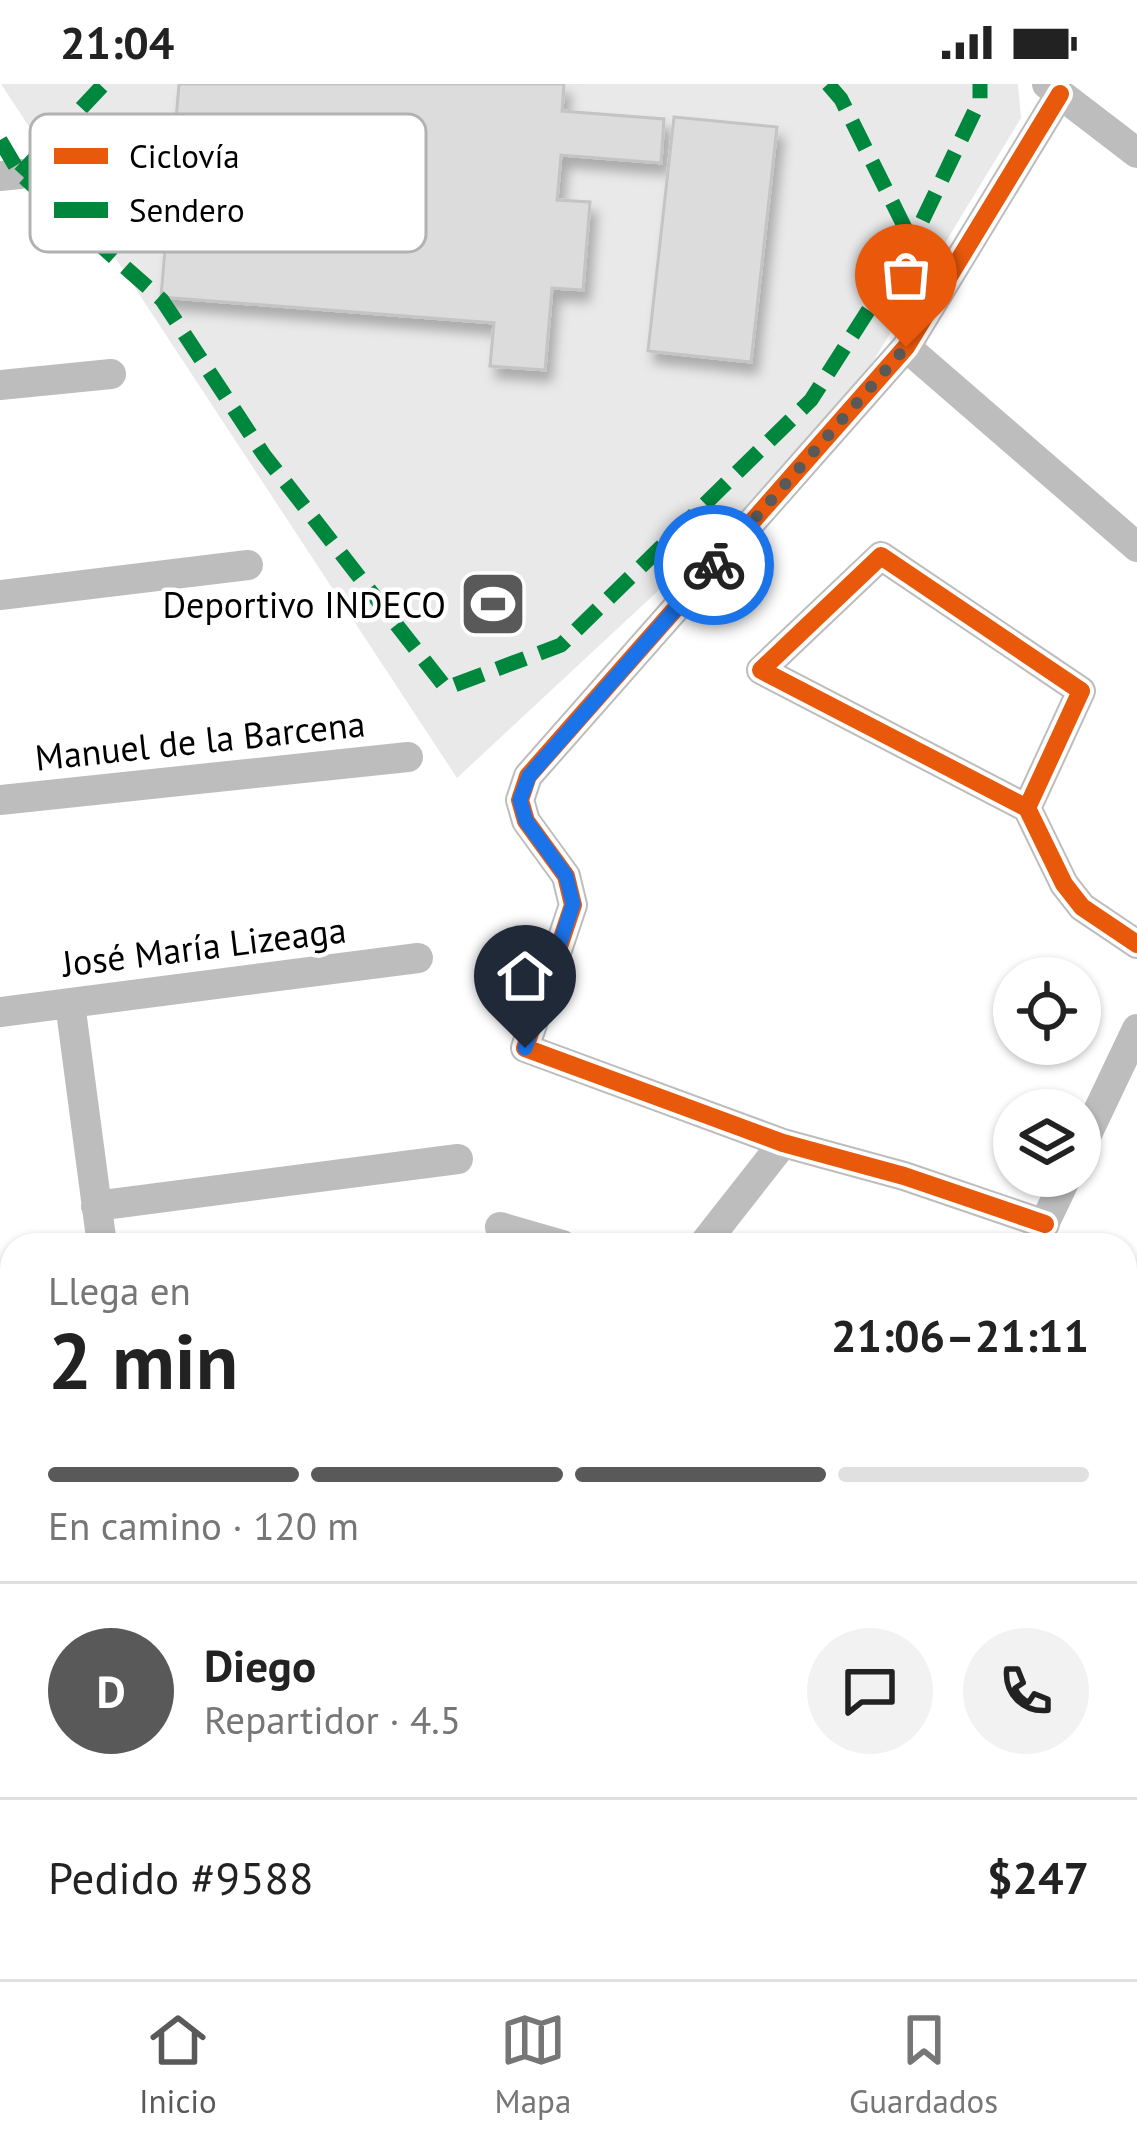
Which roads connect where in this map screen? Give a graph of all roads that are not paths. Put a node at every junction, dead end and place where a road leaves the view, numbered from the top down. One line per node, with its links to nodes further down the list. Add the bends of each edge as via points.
1 (1054, 89): 2 (street); 3 (street)
2 (1137, 153)
3 (906, 347): 6 (street); 18 (street, via 529,776 520,800 566,876 573,904 525,1048)
4 (111, 374): 5 (street)
5 (0, 385)
6 (1137, 547)
7 (248, 566): 8 (street)
8 (0, 596)
9 (408, 758): 10 (street, Manuel de la Barcena)
10 (0, 800)
11 (1027, 808): 11 (street, via 782,680 761,670 881,556 1081,691); 12 (street, via 1082,908)
12 (1137, 944)
13 (418, 958): 14 (street, José María Lizeaga)
14 (70, 1003): 15 (street, José María Lizeaga); 21 (street)
15 (0, 1012)
16 (1137, 1029): 17 (street)
17 (1101, 1105)
18 (783, 1143): 25 (street); 26 (street, via 904,1176)
19 (458, 1159): 21 (street)
20 (1057, 1197): 27 (street)
21 (96, 1206): 23 (street)
22 (500, 1227): 24 (street)
23 (100, 1233)
24 (521, 1233)
25 (712, 1233)
26 (1038, 1233)
27 (1040, 1233)

